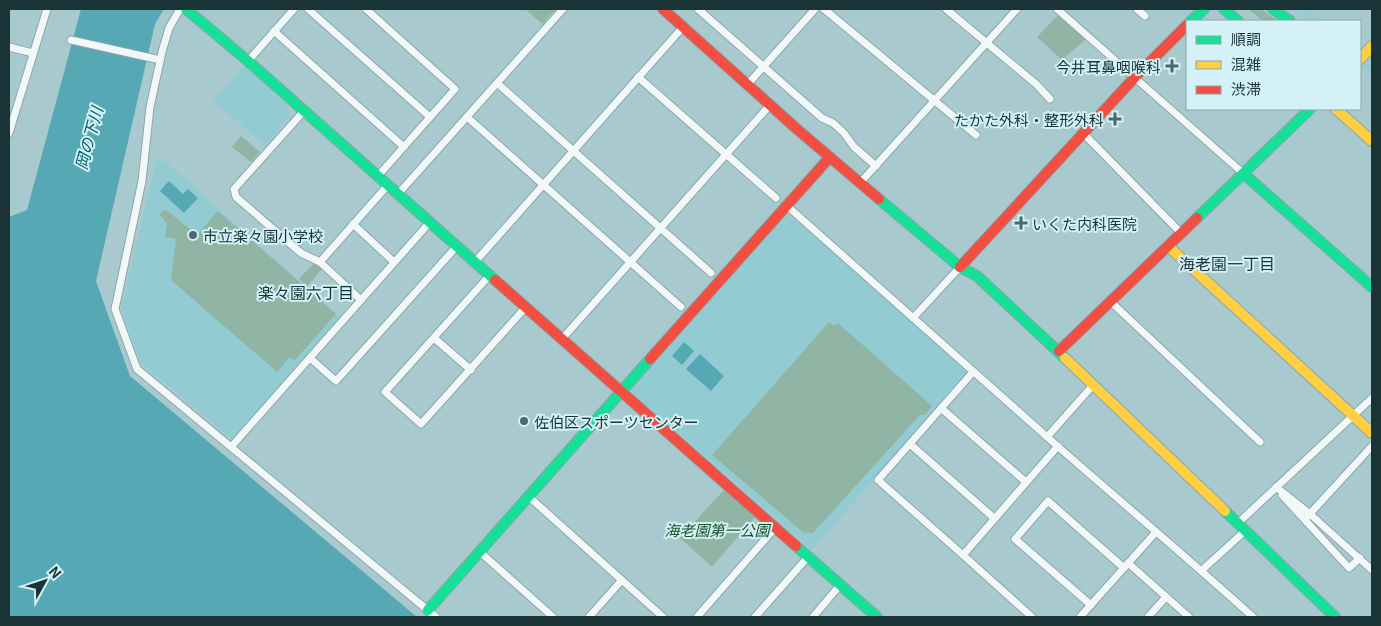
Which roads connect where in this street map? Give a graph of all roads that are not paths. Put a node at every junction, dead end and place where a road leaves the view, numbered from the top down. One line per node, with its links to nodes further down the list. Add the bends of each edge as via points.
1 (46, 9): 30 (street)
2 (180, 9): 100 (street, via 169,28 150,107 142,181 115,308 137,369)
3 (186, 9): 33 (main road)
4 (294, 9): 25 (street)
5 (308, 9): 45 (street)
6 (366, 9): 45 (street, via 455,89)
7 (563, 9): 37 (street)
8 (663, 9): 23 (main road)
9 (698, 9): 34 (street)
10 (815, 9): 34 (street)
11 (824, 9): 40 (street)
12 (946, 9): 27 (street)
13 (1017, 9): 27 (street)
14 (1057, 9): 36 (street)
15 (1137, 9): 19 (street)
16 (1204, 9): 20 (main road)
17 (1224, 9): 21 (main road)
18 (1273, 9): 22 (main road)
19 (1145, 16)
20 (1192, 20)
21 (1237, 20)
22 (1289, 20)
23 (683, 26): 35 (street); 38 (main road)
24 (1186, 26): 36 (main road)
25 (274, 31): 33 (street); 51 (street)
26 (71, 40): 32 (street)
27 (987, 43): 39 (street); 40 (street)
28 (1372, 46): 31 (main road)
29 (9, 47): 30 (street)
30 (33, 53): 47 (street)
31 (1361, 58)
32 (156, 59)
33 (248, 61): 42 (main road)
34 (764, 66): 38 (street); 55 (street, via 822,118 844,133 854,147)
35 (638, 77): 52 (street); 53 (street)
36 (1134, 77): 48 (main road); 56 (street)
37 (497, 83): 46 (street); 52 (street)
38 (748, 84): 41 (main road)
39 (1050, 99)
40 (934, 101): 49 (street); 55 (street)
41 (770, 105): 53 (street); 54 (main road)
42 (304, 110): 57 (main road); 70 (street, via 234,189 236,197 301,253)
43 (1309, 110): 56 (main road)
44 (1337, 110): 50 (main road)
45 (430, 117): 51 (street)
46 (467, 117): 60 (street); 61 (street)
47 (9, 133)
48 (1083, 133): 67 (street); 74 (main road)
49 (976, 135)
50 (1372, 142)
51 (404, 147): 57 (street)
52 (573, 150): 60 (street); 66 (street)
53 (726, 154): 62 (street); 66 (street)
54 (830, 157): 58 (main road); 63 (main road)
55 (876, 166): 58 (street)
56 (1244, 174): 67 (main road); 77 (main road)
57 (378, 176): 59 (main road)
58 (860, 183): 74 (main road)
59 (388, 185): 61 (main road); 65 (street)
60 (543, 185): 72 (street); 73 (street)
61 (398, 194): 64 (main road)
62 (776, 198)
63 (786, 205): 82 (street); 90 (main road)
64 (430, 222): 68 (main road); 71 (street)
65 (353, 224): 70 (street); 71 (street)
66 (661, 228): 73 (street); 75 (street)
67 (1181, 233): 69 (main road)
68 (457, 246): 72 (main road); 86 (street, via 336,381)
69 (1168, 246): 79 (main road); 93 (main road)
70 (320, 262): 78 (street)
71 (394, 262): 78 (street)
72 (475, 262): 76 (main road)
73 (631, 262): 81 (street); 84 (street)
74 (960, 267): 82 (street); 85 (main road, via 976,276)
75 (711, 273)
76 (490, 275): 80 (main road); 83 (street)
77 (1372, 287)
78 (361, 300): 86 (street)
79 (1110, 301): 85 (main road); 96 (street)
80 (526, 307): 84 (main road); 87 (street)
81 (681, 307)
82 (913, 318): 88 (street)
83 (434, 338): 87 (street); 87 (street, via 385,392 414,418 421,424)
84 (562, 339): 90 (main road)
85 (1058, 351): 89 (main road)
86 (310, 358): 100 (street)
87 (471, 370)
88 (974, 372): 92 (street); 95 (street)
89 (1094, 384): 95 (street); 107 (main road)
90 (621, 392): 103 (main road); 108 (main road)
91 (1372, 398): 93 (street)
92 (942, 408): 97 (street); 101 (street)
93 (1353, 416): 94 (main road); 102 (street)
94 (1372, 433)
95 (1047, 437): 98 (street)
96 (1260, 442)
97 (910, 444): 105 (street); 111 (street, via 878,480)
98 (1058, 446): 101 (street); 109 (street)
99 (1372, 446): 104 (street)
100 (230, 447): 121 (street)
101 (1026, 482): 105 (street)
102 (1276, 487): 104 (street); 106 (street); 107 (street)
103 (528, 496): 110 (main road); 117 (street)
104 (1310, 514): 106 (street); 113 (street)
105 (994, 518): 111 (street)
106 (1304, 520): 113 (street, via 1349,568)
107 (1241, 527): 115 (street); 135 (main road)
108 (775, 528): 112 (main road); 128 (street)
109 (1156, 532): 114 (street); 115 (street)
110 (480, 552): 121 (main road); 125 (street)
111 (963, 555): 131 (street)
112 (808, 557): 118 (main road); 129 (street)
113 (1360, 558): 116 (street)
114 (1126, 565): 119 (street); 120 (street); 120 (street, via 1048,501 1015,539)
115 (1202, 570): 123 (street)
116 (1372, 570)
117 (622, 580): 126 (street); 127 (street)
118 (840, 585): 122 (main road); 130 (street)
119 (1166, 597): 133 (street); 134 (street)
120 (1091, 605): 132 (street)
121 (428, 610): 124 (street)
122 (872, 616)
123 (1249, 616)
124 (436, 617)
125 (553, 617)
126 (589, 617)
127 (663, 617)
128 (697, 617)
129 (755, 617)
130 (813, 617)
131 (1032, 617)
132 (1080, 617)
133 (1148, 617)
134 (1189, 617)
135 (1334, 617)

